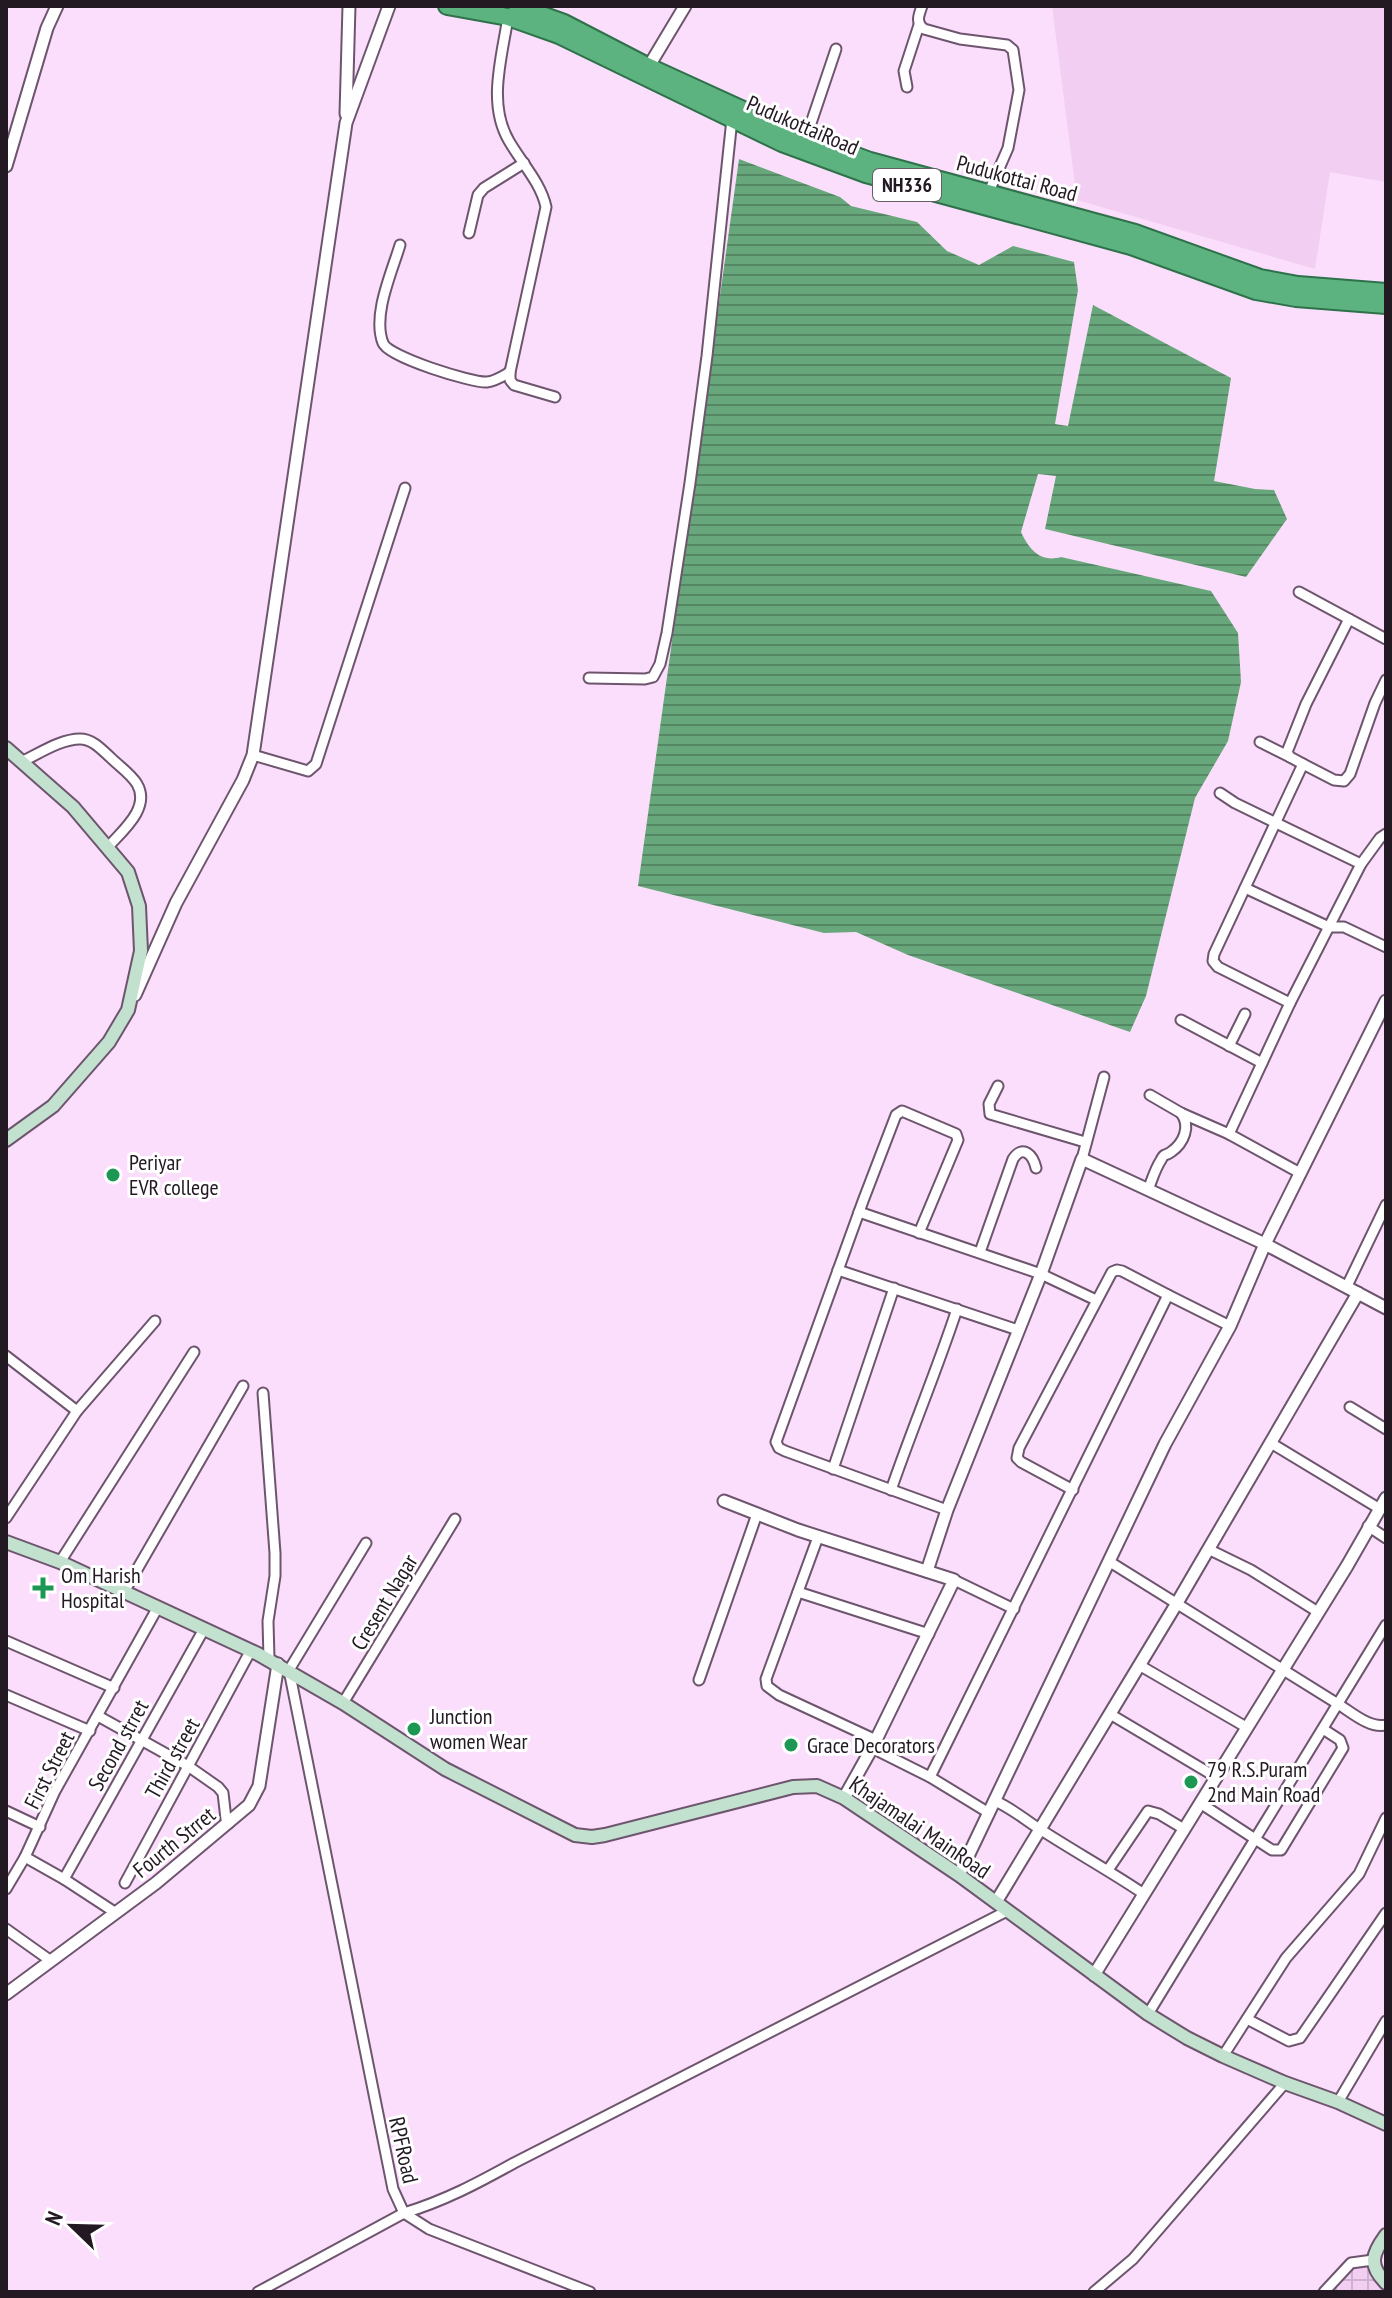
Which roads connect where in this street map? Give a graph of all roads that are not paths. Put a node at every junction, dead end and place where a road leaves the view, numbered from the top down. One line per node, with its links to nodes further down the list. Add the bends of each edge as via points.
1 (57, 6): 16 (street)
2 (349, 6): 13 (street)
3 (389, 6): 13 (street)
4 (447, 6): 7 (highway, NH336)
5 (685, 6): 10 (street)
6 (922, 6): 8 (street)
7 (512, 12): 10 (highway, Pudukottai Road / NH336, via 564,23); 15 (street, via 498,117)
8 (919, 25): 11 (street, via 904,71); 17 (street, via 1013,50 1019,90 1008,148)
9 (836, 49): 14 (street)
10 (646, 72): 12 (highway, Pudukottai Road / NH336)
11 (907, 87)
12 (740, 118): 14 (highway, Pudukottai Road / NH336); 17 (highway, PudukottaiRoad / NH336, via 782,143 866,174); 28 (street, via 660,664 653,677 645,679)
13 (346, 123): 32 (street)
14 (806, 138): 17 (highway, Pudukottai Road / NH336)
15 (524, 163): 18 (street, via 478,195); 22 (street, via 546,207)
16 (6, 166)
17 (986, 199): 20 (highway, Pudukottai Road / NH336, via 1135,233 1260,278); 21 (highway, PudukottaiRoad / NH336, via 1256,291)
18 (469, 233)
19 (400, 245): 22 (street, via 383,299 380,324 386,348 472,380 493,382)
20 (1386, 292)
21 (1386, 305)
22 (510, 372): 23 (street, via 514,385)
23 (555, 397)
24 (405, 488): 32 (street, via 316,764 308,771)
25 (1299, 592): 26 (street)
26 (1349, 619): 27 (street); 33 (street, via 1306,704 1287,752)
27 (1386, 639)
28 (589, 678)
29 (1386, 680): 35 (street, via 1344,781)
30 (1260, 742): 33 (street)
31 (6, 748): 34 (main road)
32 (253, 755): 46 (street)
33 (1290, 757): 35 (street)
34 (23, 761): 39 (main road); 39 (street, via 85,738 134,780 140,800 135,817)
35 (1303, 764): 37 (street)
36 (1220, 793): 37 (street)
37 (1275, 823): 40 (street); 41 (street)
38 (1386, 834): 40 (street)
39 (108, 847): 46 (main road, via 128,872 139,906 141,951)
40 (1361, 864): 42 (street)
41 (1245, 888): 42 (street); 45 (street, via 1213,961)
42 (1329, 927): 43 (street, via 1344,927); 45 (street)
43 (1386, 947)
44 (1386, 1001): 60 (street)
45 (1290, 1003): 50 (street)
46 (128, 1010): 56 (main road, via 109,1042 53,1106)
47 (1245, 1014): 49 (street)
48 (1181, 1020): 49 (street)
49 (1229, 1046): 50 (street)
50 (1262, 1063): 55 (street)
51 (1104, 1077): 57 (street)
52 (998, 1086): 57 (street, via 990,1114)
53 (1150, 1095): 54 (street)
54 (1181, 1113): 55 (street); 61 (street, via 1187,1127 1183,1138 1163,1156)
55 (1229, 1134): 60 (street)
56 (6, 1140)
57 (1085, 1142): 58 (street)
58 (1082, 1159): 61 (street); 68 (street)
59 (1036, 1168): 66 (street, via 1028,1154 1017,1153)
60 (1300, 1173): 65 (street)
61 (1148, 1190): 65 (street)
62 (1386, 1205): 69 (street)
63 (859, 1212): 64 (street); 64 (street, via 896,1115 908,1112 956,1134 958,1140); 67 (street)
64 (919, 1233): 66 (street)
65 (1265, 1244): 69 (street); 77 (street)
66 (980, 1252): 68 (street)
67 (838, 1270): 70 (street); 87 (street, via 776,1442 785,1451)
68 (1041, 1274): 73 (street); 78 (street)
69 (1347, 1286): 71 (street)
70 (894, 1288): 75 (street); 87 (street)
71 (1358, 1293): 74 (street); 86 (street)
72 (1168, 1295): 73 (street, via 1117,1270); 77 (street); 89 (street)
73 (1096, 1300): 89 (street, via 1017,1454 1021,1462)
74 (1386, 1308)
75 (957, 1309): 78 (street); 88 (street)
76 (155, 1321): 84 (street)
77 (1230, 1326): 103 (street, via 1165,1444)
78 (1018, 1330): 92 (street)
79 (194, 1352): 102 (street)
80 (6, 1356): 84 (street)
81 (243, 1386): 106 (street)
82 (263, 1393): 117 (street, RPFRoad, via 275,1553 268,1621)
83 (1350, 1407): 85 (street)
84 (77, 1411): 94 (street)
85 (1386, 1429)
86 (1271, 1443): 91 (street); 101 (street)
87 (833, 1469): 88 (street)
88 (891, 1490): 92 (street)
89 (1073, 1490): 110 (street)
90 (724, 1501): 93 (street)
91 (1383, 1503): 96 (street)
92 (947, 1510): 104 (street)
93 (757, 1514): 97 (street); 120 (street)
94 (6, 1518)
95 (455, 1519): 123 (street, Cresent Nagar)
96 (1368, 1526): 98 (street); 111 (street)
97 (818, 1537): 104 (street); 107 (street)
98 (1386, 1538)
99 (6, 1542): 102 (main road, Khajamalai MainRoad)
100 (366, 1543): 117 (street)
101 (1208, 1549): 108 (street); 111 (street)
102 (60, 1562): 106 (main road, Khajamalai MainRoad)
103 (1110, 1562): 108 (street); 137 (street)
104 (927, 1571): 105 (street)
105 (954, 1580): 110 (street); 114 (street)
106 (124, 1592): 109 (main road, Khajamalai MainRoad)
107 (798, 1592): 114 (street); 132 (street, via 767,1686)
108 (1177, 1603): 118 (street); 119 (street)
109 (158, 1607): 113 (main road, Khajamalai MainRoad); 121 (street, First Street)
110 (1014, 1609): 134 (street)
111 (1318, 1612): 119 (street)
112 (1386, 1625): 124 (street)
113 (204, 1629): 116 (main road, Khajamalai MainRoad); 131 (street, Second strret)
114 (929, 1634): 132 (street)
115 (6, 1641): 121 (street)
116 (251, 1650): 117 (main road, Khajamalai MainRoad); 133 (street, Third street)
117 (279, 1665): 123 (main road, Khajamalai MainRoad); 142 (street, Fourth Strret, via 259,1786 249,1805); 169 (street, RPFRoad, via 393,2189)
118 (1139, 1665): 125 (street); 128 (street)
119 (1283, 1669): 124 (street); 128 (street)
120 (699, 1680)
121 (114, 1688): 126 (street, First Street)
122 (6, 1695): 130 (street)
123 (343, 1703): 136 (main road, Khajamalai MainRoad, via 445,1769 582,1836 644,1826 793,1787 817,1786)
124 (1338, 1704): 127 (street, via 1374,1725); 129 (street)
125 (1110, 1714): 135 (street); 144 (street)
126 (98, 1716): 130 (street, First Street); 131 (street)
127 (1386, 1725)
128 (1246, 1727): 135 (street)
129 (1323, 1729): 146 (street); 146 (street, via 1343,1748 1283,1847 1277,1852)
130 (90, 1731): 143 (street, First Street)
131 (142, 1740): 133 (street); 150 (street, Second strret)
132 (874, 1744): 134 (street); 136 (street)
133 (188, 1766): 142 (street, via 223,1793); 151 (street, Third street)
134 (930, 1777): 140 (street)
135 (1216, 1777): 138 (street)
136 (844, 1798): 149 (main road, Khajamalai MainRoad)
137 (995, 1801): 140 (street); 144 (street)
138 (1200, 1803): 145 (street); 146 (street)
139 (6, 1811): 143 (street)
140 (989, 1813): 149 (street)
141 (1386, 1818): 163 (street, via 1359,1874 1286,1958)
142 (229, 1823): 156 (street, Fourth Strret)
143 (40, 1827): 147 (street, First Street)
144 (1040, 1828): 148 (street); 154 (street)
145 (1184, 1829): 148 (street, via 1148,1811); 153 (street)
146 (1255, 1838): 162 (street)
147 (25, 1857): 150 (street); 152 (street, First Street)
148 (1108, 1870): 153 (street)
149 (959, 1875): 154 (main road, Khajamalai MainRoad)
150 (64, 1879): 156 (street)
151 (125, 1883)
152 (6, 1889)
153 (1144, 1894): 160 (street)
154 (996, 1902): 155 (main road, Khajamalai MainRoad)
155 (1007, 1911): 160 (main road, Khajamalai MainRoad); 169 (street, RPFRoad, via 463,2191)
156 (116, 1913): 159 (street, Fourth Strret)
157 (1386, 1913): 163 (street, via 1300,2038 1289,2041)
158 (6, 1929): 159 (street)
159 (51, 1961): 161 (street, Fourth Strret)
160 (1094, 1975): 162 (main road, Khajamalai MainRoad)
161 (8, 1990)
162 (1148, 2014): 165 (main road, Khajamalai MainRoad)
163 (1247, 2019): 165 (street)
164 (1386, 2021): 167 (street)
165 (1223, 2056): 166 (main road, Khajamalai MainRoad)
166 (1285, 2083): 167 (main road, Khajamalai MainRoad); 177 (street, via 1133,2259)
167 (1338, 2102): 168 (main road, Khajamalai MainRoad)
168 (1386, 2124)
169 (404, 2213): 172 (street, via 429,2229); 174 (street)
170 (1386, 2235): 171 (main road)
171 (1373, 2260): 173 (main road); 178 (street, via 1351,2263)
172 (556, 2280): 175 (street); 176 (street)
173 (1386, 2283)
174 (258, 2292)
175 (552, 2292)
176 (590, 2292)
177 (1094, 2292)
178 (1324, 2292)

